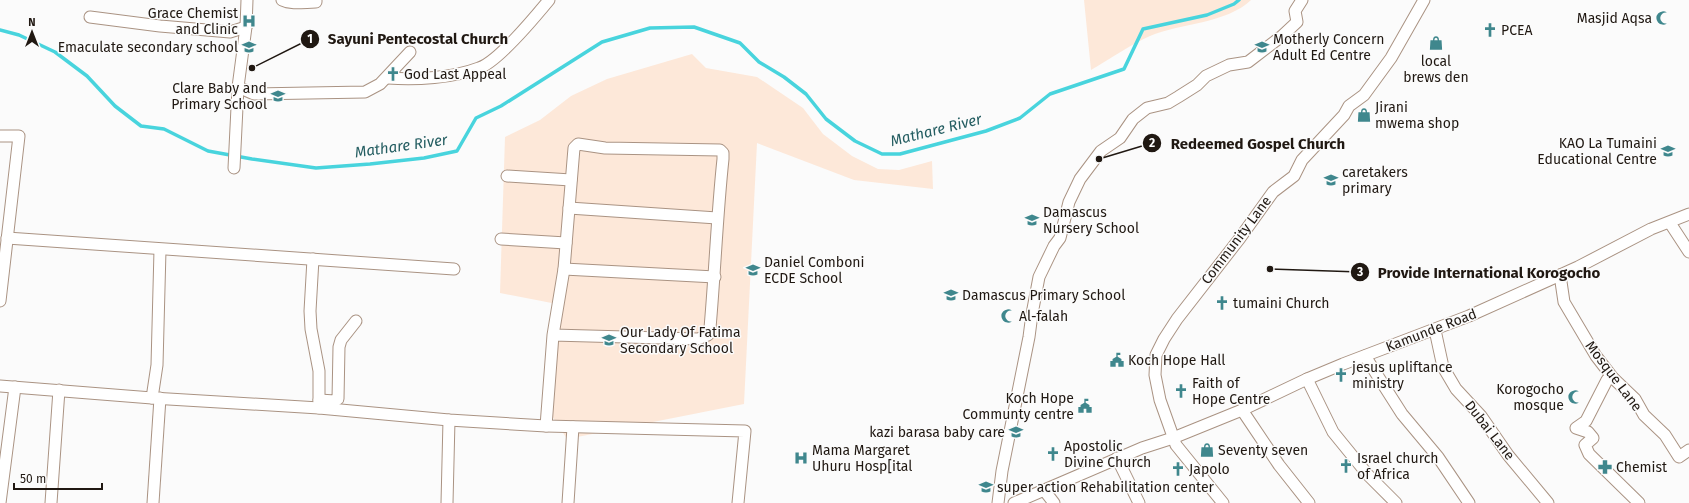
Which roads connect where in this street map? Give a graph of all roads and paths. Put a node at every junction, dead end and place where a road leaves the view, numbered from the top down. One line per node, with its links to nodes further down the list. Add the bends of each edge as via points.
1 (247, 0): 8 (street)
2 (282, 0): 3 (street, via 296,3)
3 (316, 0)
4 (549, 0): 10 (street, via 496,58 480,68 414,80)
5 (1302, 0): 56 (street, via 1295,12 1297,22 1282,36 1248,62 1229,65 1206,76 1178,98 1147,108 1133,119 1120,138 1100,151 1080,179 1069,202 1060,238 1039,277)
6 (1424, 0): 46 (street, Community Lane, via 1391,58 1364,95 1349,106 1344,115 1302,160 1294,176 1273,192 1184,309 1164,340 1156,355 1154,375)
7 (90, 17): 8 (street, via 230,32)
8 (246, 27): 11 (street)
9 (410, 52): 11 (street, via 380,84 365,92 254,94)
10 (388, 78)
11 (238, 87): 13 (street)
12 (0, 136): 20 (street, via 19,136)
13 (234, 166)
14 (507, 176): 15 (street)
15 (571, 180): 16 (street); 18 (street, via 574,148 578,144 605,148 720,150 723,158)
16 (569, 208): 18 (street); 22 (street)
17 (1689, 214): 19 (street, Kamunde Road)
18 (717, 218): 29 (street)
19 (1670, 223): 24 (street); 28 (street, Kamunde Road, via 1651,229)
20 (7, 238): 23 (street); 30 (street)
21 (501, 239): 22 (street)
22 (566, 243): 27 (street)
23 (160, 250): 25 (street); 40 (street)
24 (1689, 252)
25 (313, 258): 26 (street); 41 (street, via 310,311 319,371)
26 (454, 269)
27 (564, 269): 29 (street); 33 (street)
28 (1560, 274): 32 (street, Kamunde Road); 35 (street, Mosque Lane, via 1564,302 1596,356)
29 (714, 277): 33 (street, via 710,328 708,335 698,340)
30 (0, 301)
31 (356, 320): 41 (street, via 341,340 339,348 338,398)
32 (1435, 330): 34 (street, Kamunde Road); 64 (street, Dubai Lane, via 1443,367 1456,389 1481,416 1508,455)
33 (553, 335): 44 (street)
34 (1364, 356): 36 (street, Kamunde Road); 63 (street, via 1402,414 1438,457)
35 (1613, 378): 47 (street, Mosque Lane, via 1635,399 1644,415 1665,435 1679,457); 65 (street, via 1607,380 1586,421 1576,428 1588,432 1592,438 1585,445 1589,454)
36 (1307, 379): 42 (street, Kamunde Road); 62 (street, via 1333,432 1368,475)
37 (0, 386): 38 (street)
38 (15, 387): 39 (street); 50 (street)
39 (59, 390): 40 (street); 51 (street)
40 (156, 398): 41 (street); 52 (street)
41 (319, 404): 43 (street)
42 (1242, 410): 46 (street, Kamunde Road); 61 (street, via 1278,465)
43 (449, 420): 44 (street); 53 (street)
44 (546, 426): 45 (street)
45 (573, 427): 54 (street); 55 (street, via 744,431)
46 (1173, 438): 48 (street, Kamunde Road); 60 (street, Community Lane)
47 (1689, 450)
48 (1117, 458): 49 (street, Kamunde Road); 59 (street)
49 (1044, 490): 57 (street, Kamunde Road); 58 (street)
50 (0, 503)
51 (51, 503)
52 (151, 503)
53 (447, 503)
54 (568, 503)
55 (738, 503)
56 (998, 503)
57 (1014, 503)
58 (1054, 503)
59 (1139, 503)
60 (1223, 503)
61 (1309, 503)
62 (1396, 503)
63 (1469, 503)
64 (1548, 503)
65 (1639, 503)

